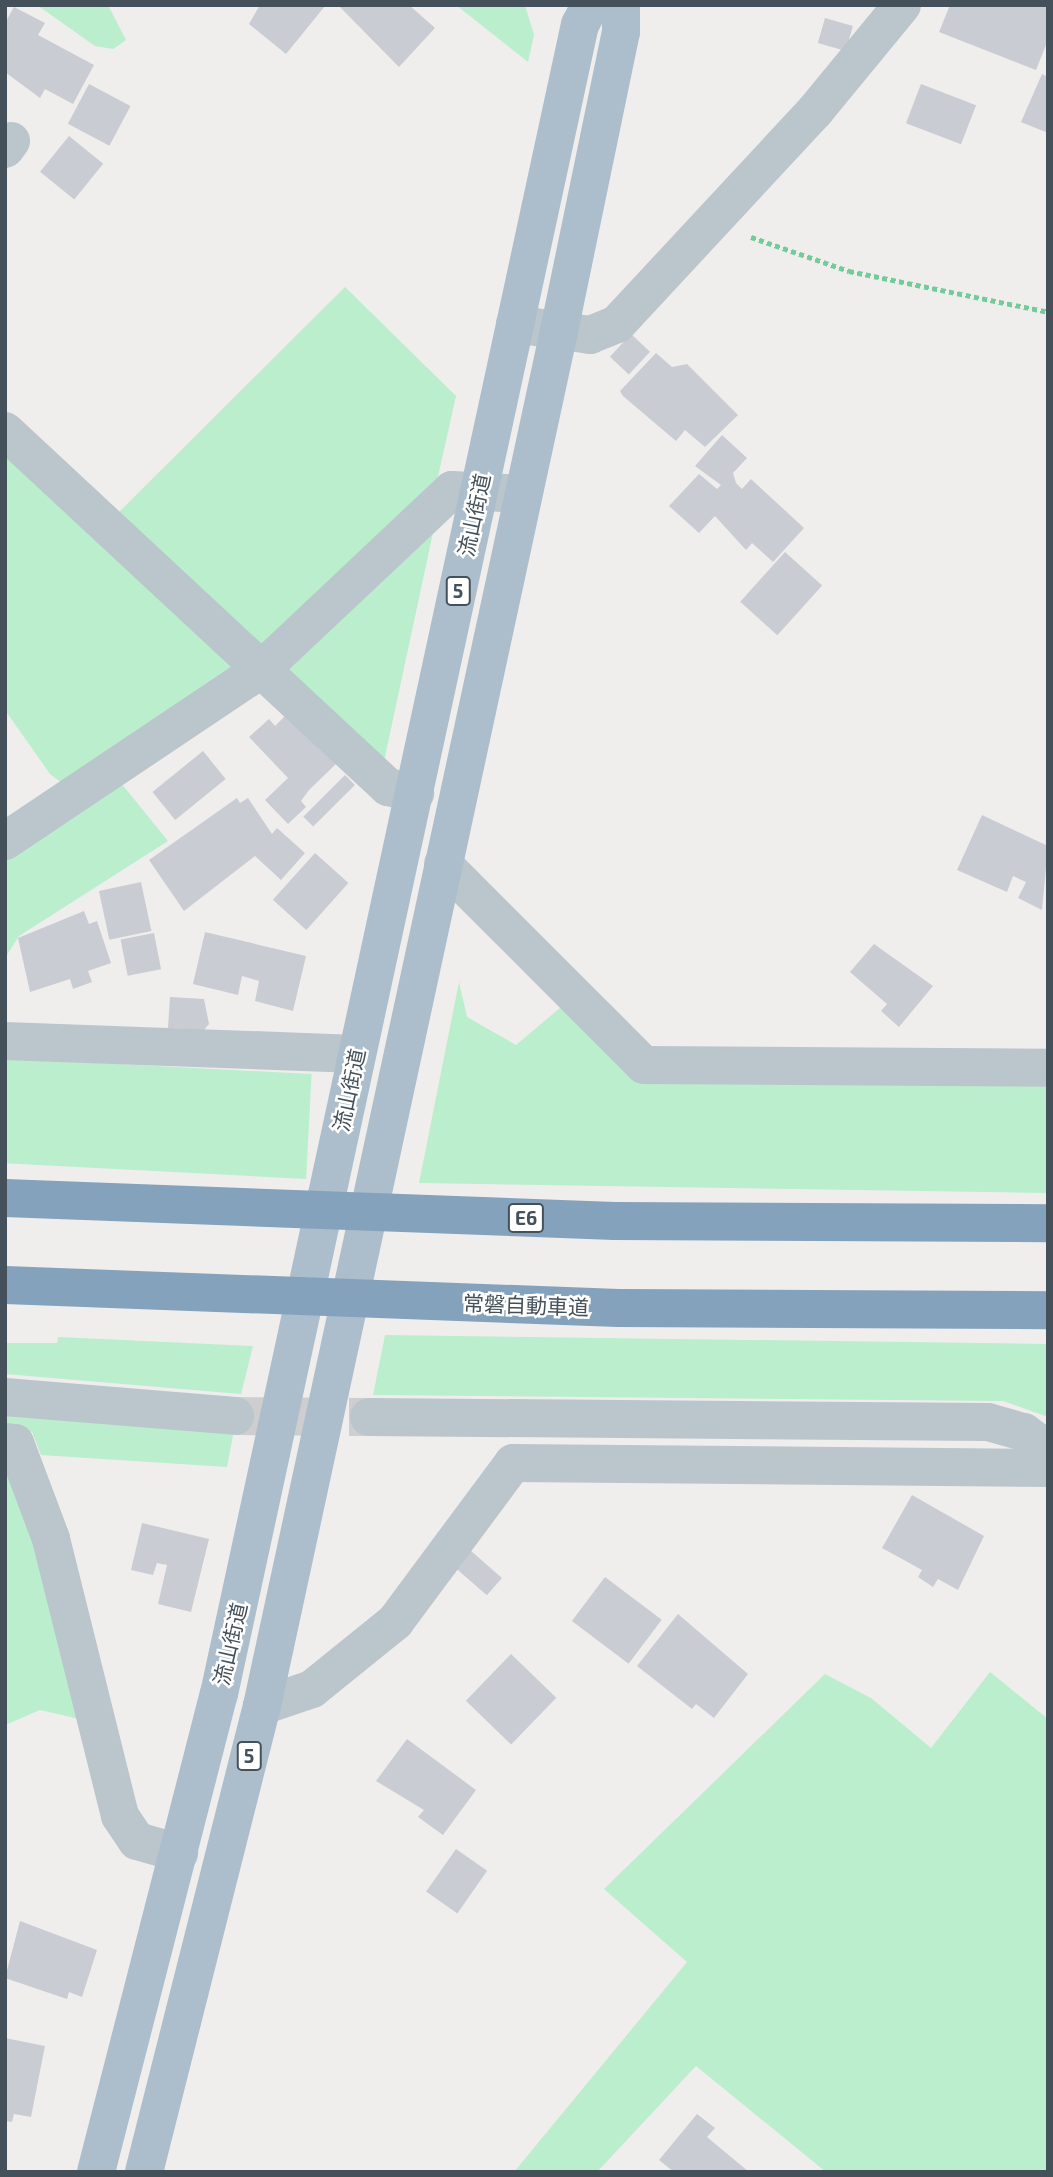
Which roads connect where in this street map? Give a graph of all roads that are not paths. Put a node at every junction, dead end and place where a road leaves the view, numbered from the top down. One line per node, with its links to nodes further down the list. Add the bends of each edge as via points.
1 (590, 5): 4 (main road, 流山街道 / 5)
2 (621, 5): 5 (main road, 流山街道 / 5, via 621,32)
3 (902, 5): 5 (street, via 815,111 617,324 590,335)
4 (515, 324): 5 (street); 7 (main road, 流山街道 / 5)
5 (559, 331): 8 (main road, 流山街道 / 5)
6 (5, 431): 9 (street)
7 (479, 491): 8 (street); 9 (street, via 452,490); 10 (main road, 流山街道 / 5)
8 (522, 494): 12 (main road, 流山街道 / 5)
9 (262, 669): 10 (street, via 388,788); 11 (street)
10 (415, 793): 14 (main road, 流山街道 / 5)
11 (5, 841)
12 (443, 864): 15 (street, via 644,1065); 28 (main road, 流山街道 / 5)
13 (5, 1041): 14 (street)
14 (357, 1054): 29 (main road, 流山街道 / 5, via 297,1342)
15 (1048, 1068)
16 (5, 1198): 17 (highway, E6, via 615,1221)
17 (1048, 1223)
18 (5, 1284): 20 (highway, 常磐自動車道)
19 (5, 1290): 20 (highway)
20 (88, 1291): 21 (highway, 常磐自動車道, via 619,1308)
21 (1048, 1310)
22 (5, 1397): 23 (street)
23 (235, 1416)
24 (369, 1416): 26 (street, via 988,1422 1024,1432)
25 (10, 1442): 29 (street, via 76,1624 120,1816 137,1841)
26 (1048, 1450)
27 (1048, 1468): 28 (street, via 513,1463 395,1622 312,1689)
28 (262, 1706): 31 (main road, 流山街道 / 5)
29 (179, 1853): 30 (main road, 流山街道 / 5)
30 (96, 2172)
31 (144, 2172)

